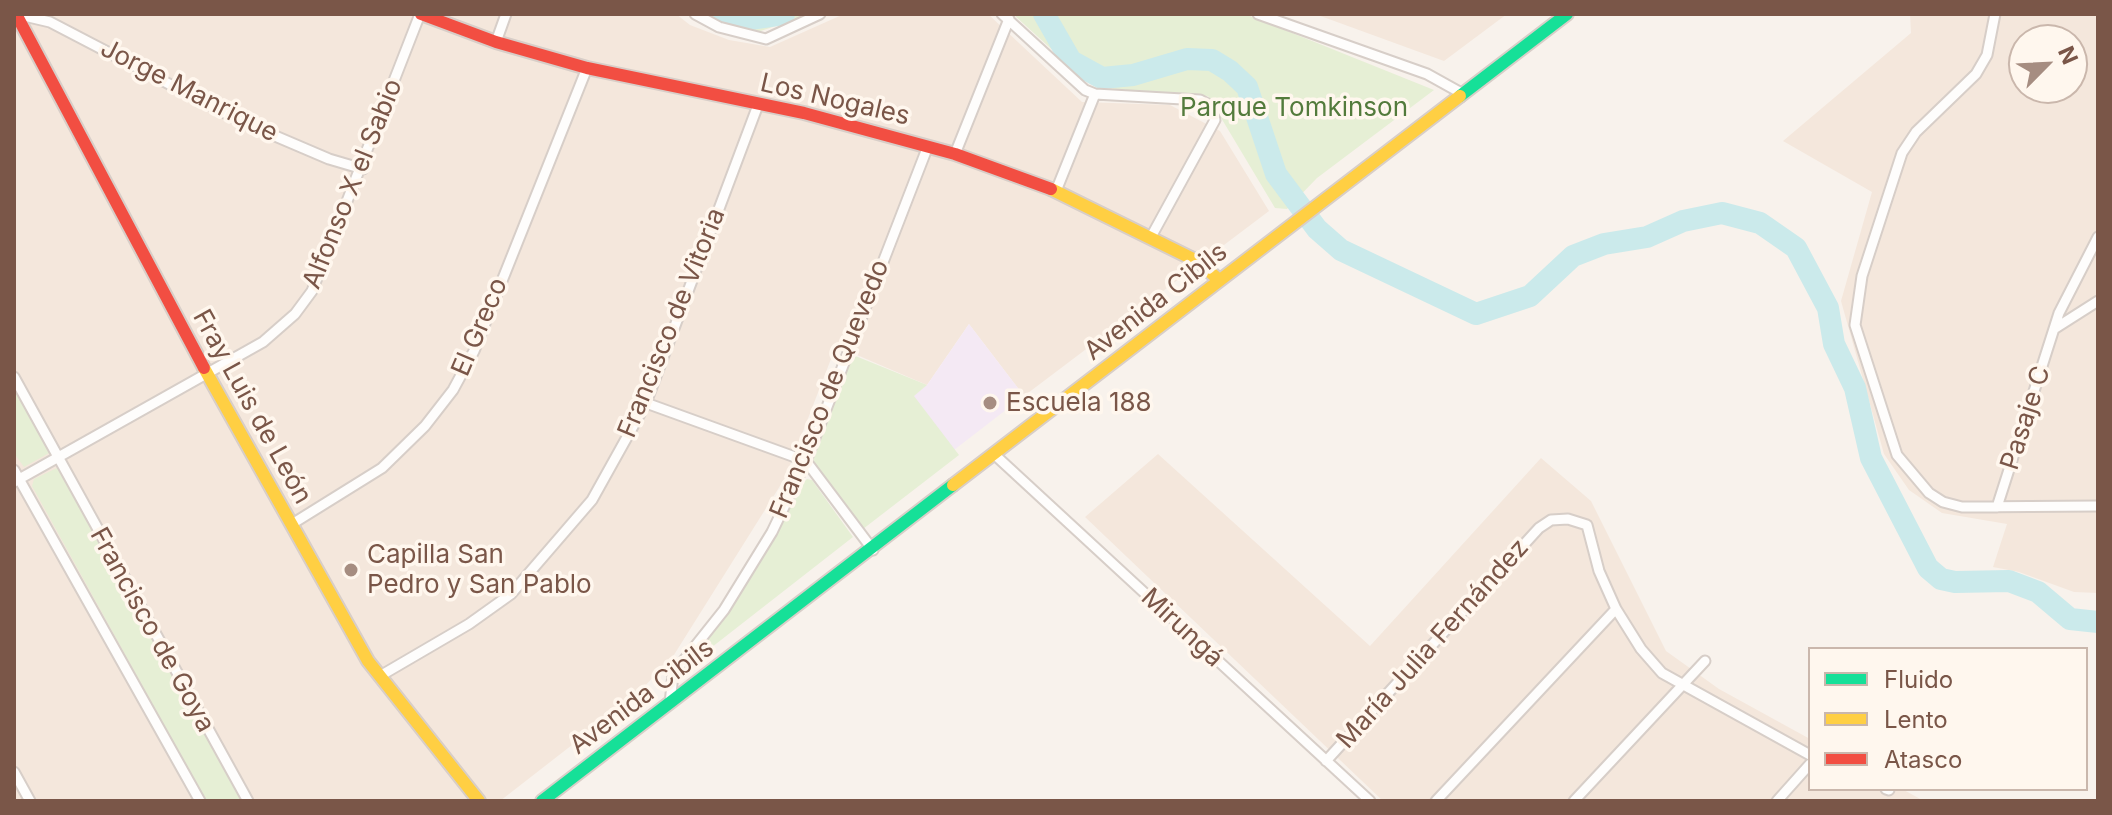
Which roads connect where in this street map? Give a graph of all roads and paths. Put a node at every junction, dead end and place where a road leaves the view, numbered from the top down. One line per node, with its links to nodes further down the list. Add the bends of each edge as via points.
1 (16, 14): 17 (street, Jorge Manrique, via 50,22 240,121); 24 (street, Fray Luis de León)
2 (420, 14): 10 (street, Los Nogales); 17 (street, Alfonso X el Sabio)
3 (506, 14): 10 (street)
4 (695, 14): 5 (street, via 719,27 766,39)
5 (820, 14)
6 (1258, 14): 13 (street, via 1427,74)
7 (1567, 14): 13 (street, Avenida Cibils)
8 (1995, 14): 32 (street, via 1987,55 1976,74 1916,132 1902,153 1857,298 1855,325 1897,455 1919,485 1943,502)
9 (1005, 17): 12 (street); 16 (street)
10 (496, 42): 11 (street, Los Nogales)
11 (587, 68): 14 (street, Los Nogales); 33 (street, El Greco, via 474,351 453,390 382,468)
12 (1095, 94): 18 (street); 19 (street, via 1200,100 1211,106 1215,120)
13 (1463, 94): 21 (street, Avenida Cibils)
14 (758, 105): 15 (street, Los Nogales); 26 (street, Francisco de Vitoria)
15 (928, 146): 16 (street, Los Nogales); 29 (street, Francisco de Quevedo)
16 (955, 154): 18 (street, Los Nogales)
17 (363, 169): 24 (street, Alfonso X el Sabio, via 312,291 295,314 263,342)
18 (1056, 191): 19 (street, Los Nogales)
19 (1151, 237): 21 (street, Los Nogales, via 1199,262)
20 (2098, 237): 23 (street, Pasaje C)
21 (1219, 280): 27 (street, Avenida Cibils)
22 (2098, 301): 23 (street)
23 (2054, 329): 32 (street, Pasaje C)
24 (207, 374): 28 (street, Alfonso X el Sabio); 33 (street, Fray Luis de León)
25 (14, 377): 28 (street, Francisco de Goya)
26 (646, 403): 29 (street); 37 (street, Francisco de Vitoria, via 592,500 511,594)
27 (995, 455): 34 (street, Avenida Cibils); 41 (street, Mirungá)
28 (57, 458): 30 (street, Francisco de Goya); 46 (street, Francisco de Goya)
29 (806, 461): 34 (street); 39 (street, Francisco de Quevedo, via 772,532 724,610 673,674)
30 (16, 477): 45 (street, Francisco de Goya)
31 (2098, 506): 32 (street)
32 (1997, 507)
33 (292, 524): 37 (street, Fray Luis de León)
34 (873, 550): 39 (street, Avenida Cibils)
35 (1616, 609): 38 (street, via 1648,657); 41 (street, María Julia Fernández, via 1587,525 1560,520 1539,528); 50 (street)
36 (1705, 661): 38 (street)
37 (380, 676): 47 (street, Fray Luis de León)
38 (1681, 685): 40 (street); 51 (street)
39 (670, 704): 48 (street, Avenida Cibils)
40 (1808, 754)
41 (1326, 761): 49 (street, Mirungá)
42 (1808, 766): 52 (street)
43 (14, 772): 44 (street)
44 (30, 801)
45 (200, 801)
46 (248, 801)
47 (479, 801)
48 (542, 801)
49 (1370, 801)
50 (1436, 801)
51 (1574, 801)
52 (1777, 801)

